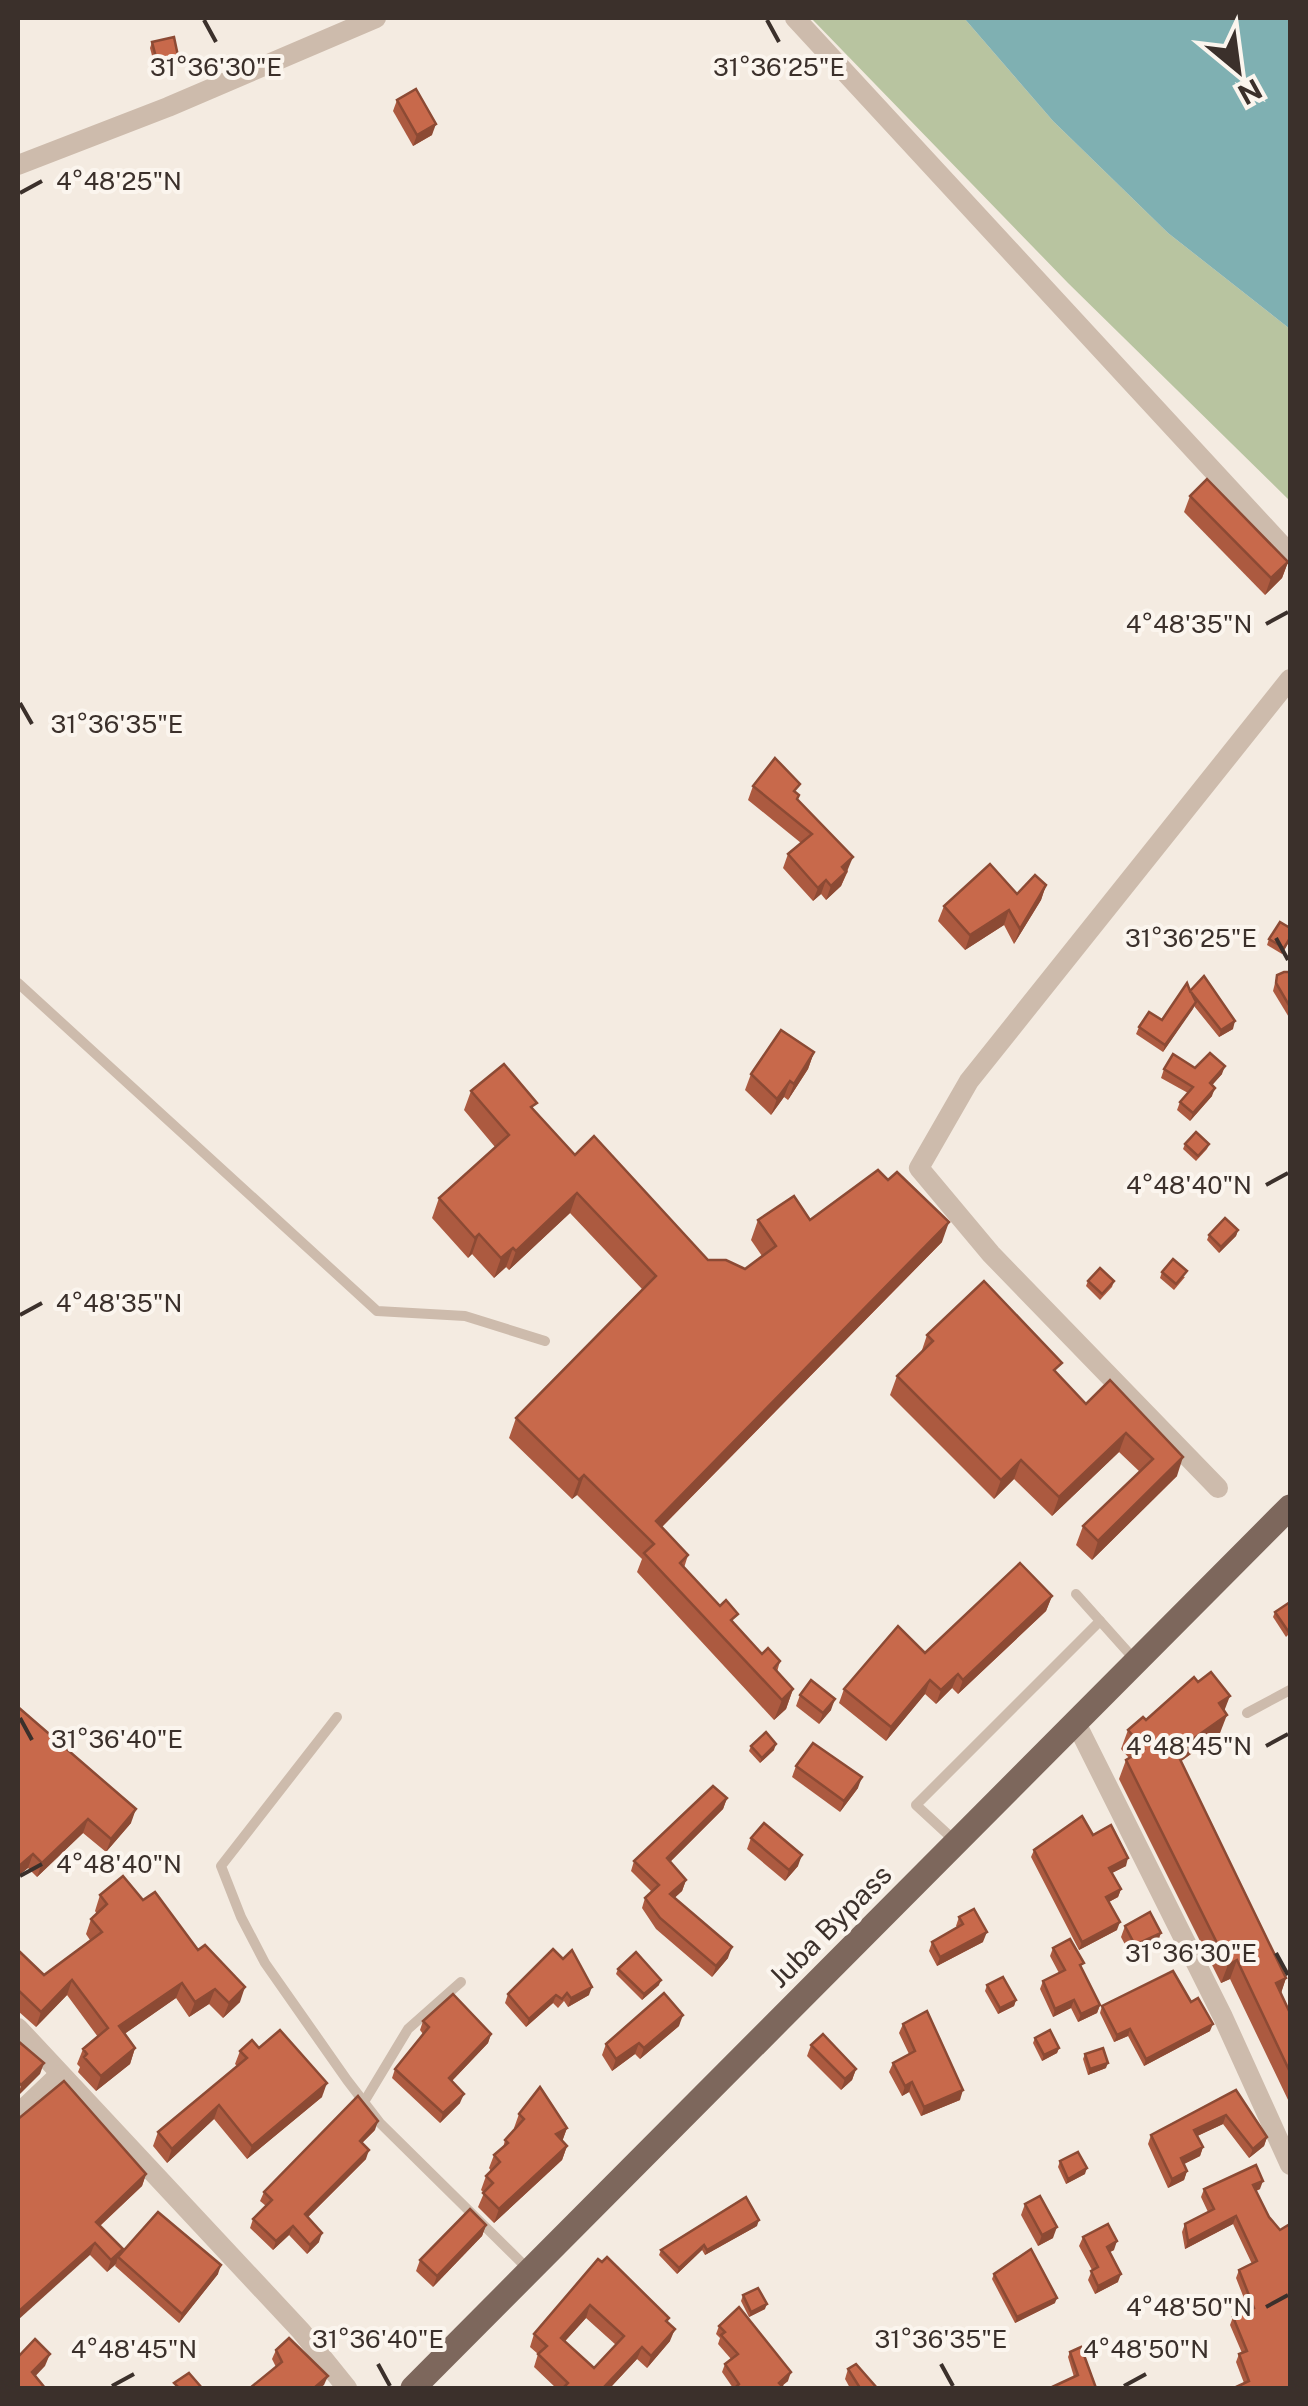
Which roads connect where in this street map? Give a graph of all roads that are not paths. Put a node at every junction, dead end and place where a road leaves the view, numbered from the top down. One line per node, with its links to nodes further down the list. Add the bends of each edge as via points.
1 (376, 18): 4 (street)
2 (795, 18): 6 (street)
3 (18, 152): 4 (street)
4 (40, 156): 5 (street)
5 (18, 165)
6 (1290, 554)
7 (1290, 679): 10 (street, via 969,1082 919,1168 991,1254)
8 (18, 983): 9 (lane, via 377,1310 465,1316)
9 (546, 1340)
10 (1218, 1488)
11 (1290, 1507): 14 (main road, Juba Bypass)
12 (1076, 1594): 13 (lane)
13 (1100, 1621): 14 (lane); 19 (lane, via 916,1804)
14 (1136, 1660): 18 (main road, Juba Bypass)
15 (1290, 1690): 16 (lane)
16 (1247, 1713)
17 (337, 1717): 23 (lane, via 221,1866 265,1963)
18 (1075, 1721): 19 (main road, Juba Bypass); 25 (street)
19 (956, 1842): 26 (main road, Juba Bypass)
20 (461, 1982): 23 (lane, via 408,2030)
21 (18, 2028): 22 (street)
22 (59, 2075): 24 (street); 27 (street, via 301,2331)
23 (364, 2102): 26 (lane)
24 (18, 2114)
25 (1290, 2165)
26 (531, 2272): 28 (main road, Juba Bypass)
27 (346, 2388)
28 (413, 2388)

